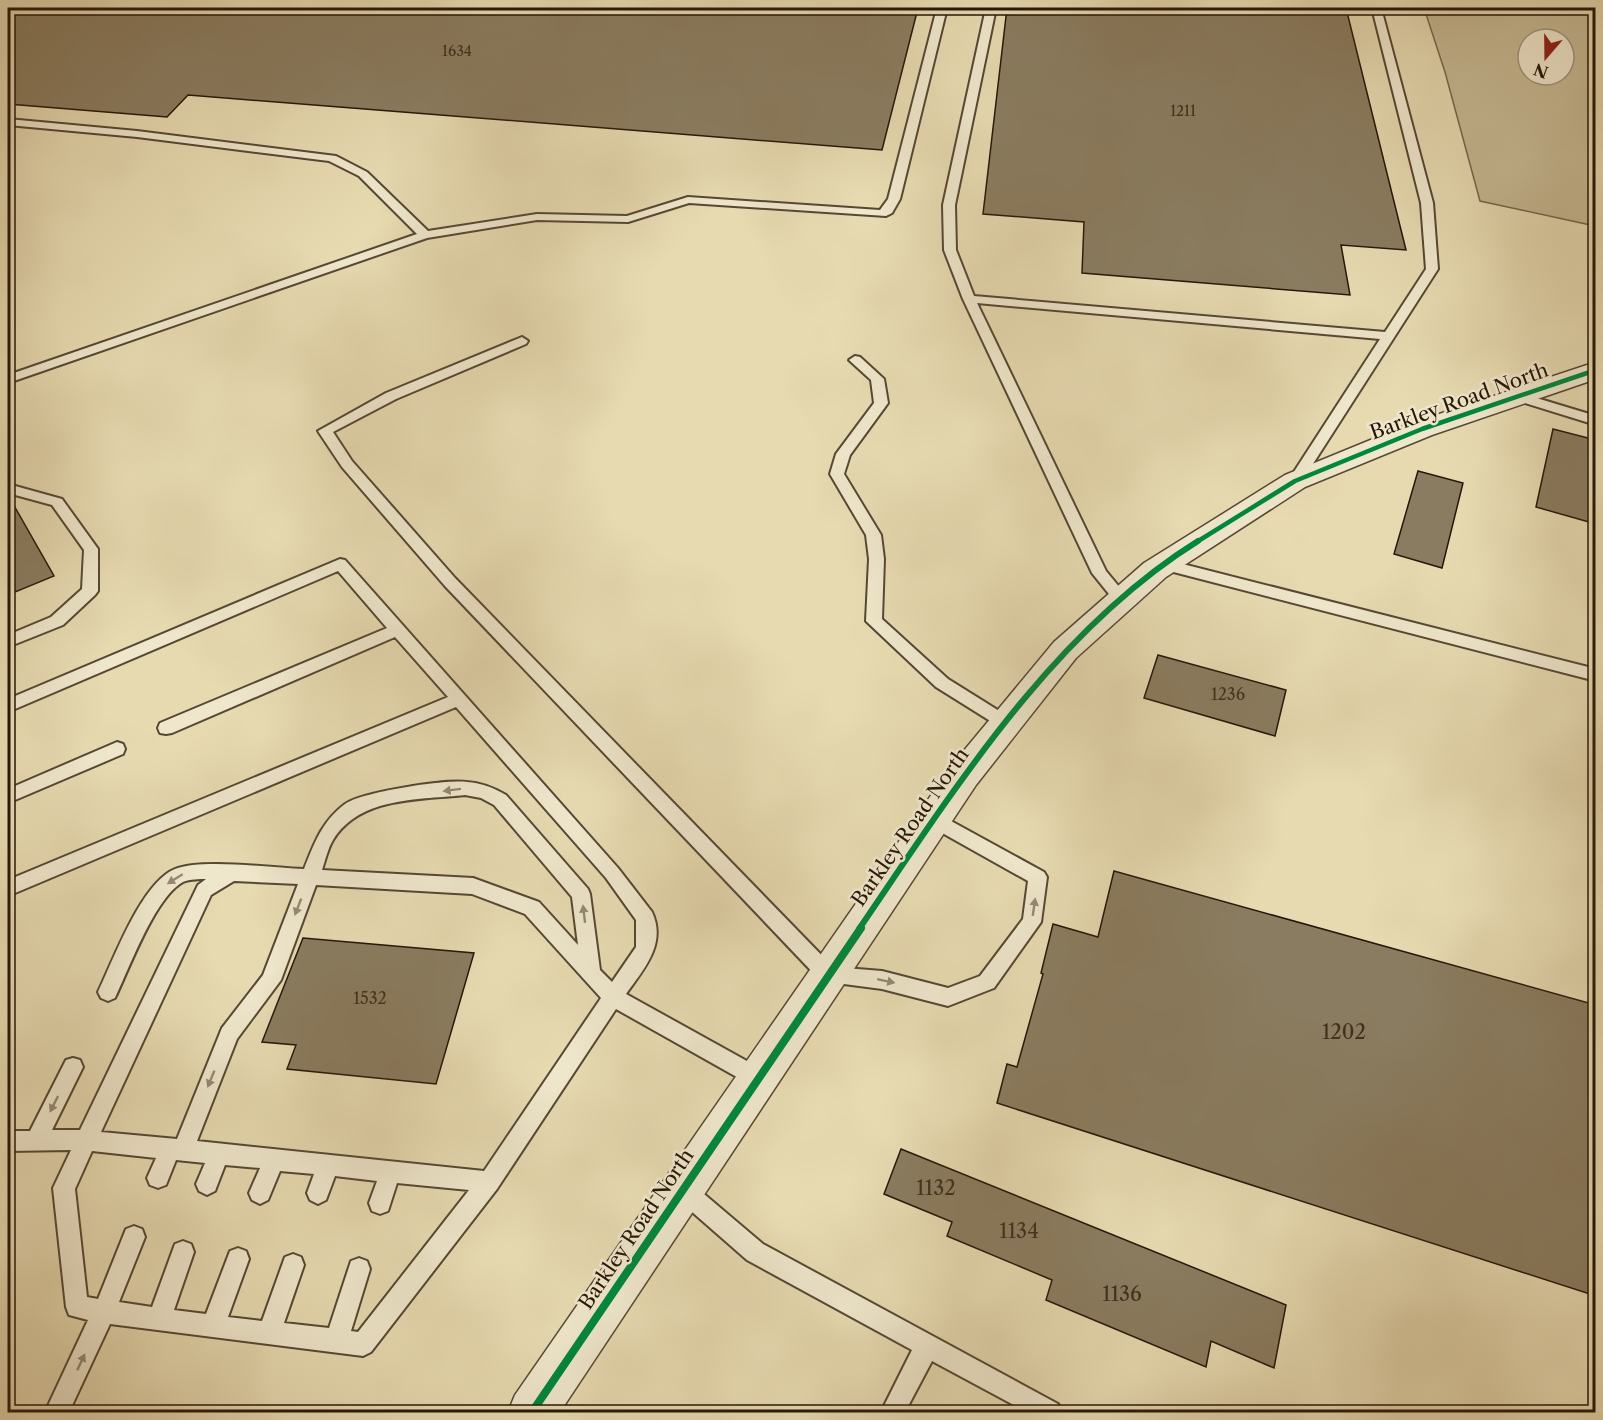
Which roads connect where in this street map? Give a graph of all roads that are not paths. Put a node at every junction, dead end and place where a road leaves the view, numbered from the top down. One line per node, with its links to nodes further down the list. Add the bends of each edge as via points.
1 (942, 8): 5 (lane, via 894,199 882,214 688,200 628,219 537,217)
2 (991, 8): 6 (lane, via 949,205 950,250)
3 (1376, 8): 7 (lane, via 1427,203 1431,269)
4 (8, 122): 5 (lane, via 332,158 363,174)
5 (425, 235): 11 (lane)
6 (969, 299): 7 (lane); 17 (lane, via 1100,573)
7 (1387, 336): 14 (lane)
8 (522, 341): 32 (lane, via 391,396 325,431 347,464 450,582)
9 (855, 360): 23 (lane, via 877,379 881,403 843,454 837,474 871,528 876,554 874,621 942,683)
10 (1596, 370): 12 (street, Barkley Road North)
11 (8, 379)
12 (1517, 396): 13 (lane); 14 (street, Barkley Road North, via 1422,429)
13 (1596, 421)
14 (1296, 481): 16 (street, Barkley Road North)
15 (8, 489): 19 (lane, via 57,502 91,549 91,559 90,591 57,621)
16 (1164, 564): 17 (street, Barkley Road North); 20 (lane)
17 (1122, 600): 23 (street, Barkley Road North, via 1065,650)
18 (397, 630): 21 (lane); 22 (lane, via 340,564); 24 (lane)
19 (8, 641)
20 (1596, 675)
21 (459, 699): 30 (lane); 34 (lane, via 612,873 645,918 646,949)
22 (8, 706)
23 (1006, 723): 27 (street, Barkley Road North)
24 (166, 728)
25 (117, 749): 26 (lane)
26 (8, 796)
27 (934, 820): 32 (street, Barkley Road North); 32 (lane, one-way to 27, via 882,980 948,997 987,982 1032,922 1038,877)
28 (231, 873): 29 (lane); 33 (lane, one-way to 33, via 200,870 178,875 160,890); 38 (lane, via 204,890)
29 (309, 877): 31 (lane, via 473,886 532,908); 31 (lane, one-way to 29, via 581,894 500,800 485,792 465,788 374,799 352,809 326,835); 40 (lane, one-way to 40, via 271,980 229,1034)
30 (8, 888)
31 (591, 972): 34 (lane)
32 (828, 975): 36 (street, Barkley Road North)
33 (108, 992)
34 (613, 997): 36 (lane); 46 (lane)
35 (73, 1067): 37 (lane, one-way to 37)
36 (758, 1078): 48 (street, Barkley Road North)
37 (36, 1140): 38 (lane); 39 (lane)
38 (85, 1140): 40 (lane); 57 (lane, via 64,1188 77,1306)
39 (8, 1141)
40 (176, 1149): 41 (lane); 45 (lane)
41 (219, 1154): 42 (lane); 47 (lane)
42 (273, 1160): 43 (lane); 49 (lane)
43 (328, 1166): 44 (lane); 50 (lane)
44 (390, 1172): 46 (lane); 51 (lane)
45 (158, 1178)
46 (489, 1182): 61 (lane, via 363,1344)
47 (207, 1184)
48 (683, 1189): 62 (lane, via 755,1252); 64 (street, Barkley Road North)
49 (260, 1193)
50 (318, 1193)
51 (380, 1203)
52 (134, 1237): 57 (lane)
53 (183, 1252): 58 (lane)
54 (238, 1259): 59 (lane)
55 (293, 1265): 60 (lane)
56 (359, 1269): 61 (lane)
57 (104, 1312): 58 (lane); 63 (lane, one-way to 57)
58 (159, 1320): 59 (lane)
59 (213, 1326): 60 (lane)
60 (270, 1332): 61 (lane)
61 (337, 1340)
62 (927, 1346): 65 (lane); 66 (lane)
63 (57, 1413)
64 (532, 1413)
65 (893, 1413)
66 (1050, 1413)

